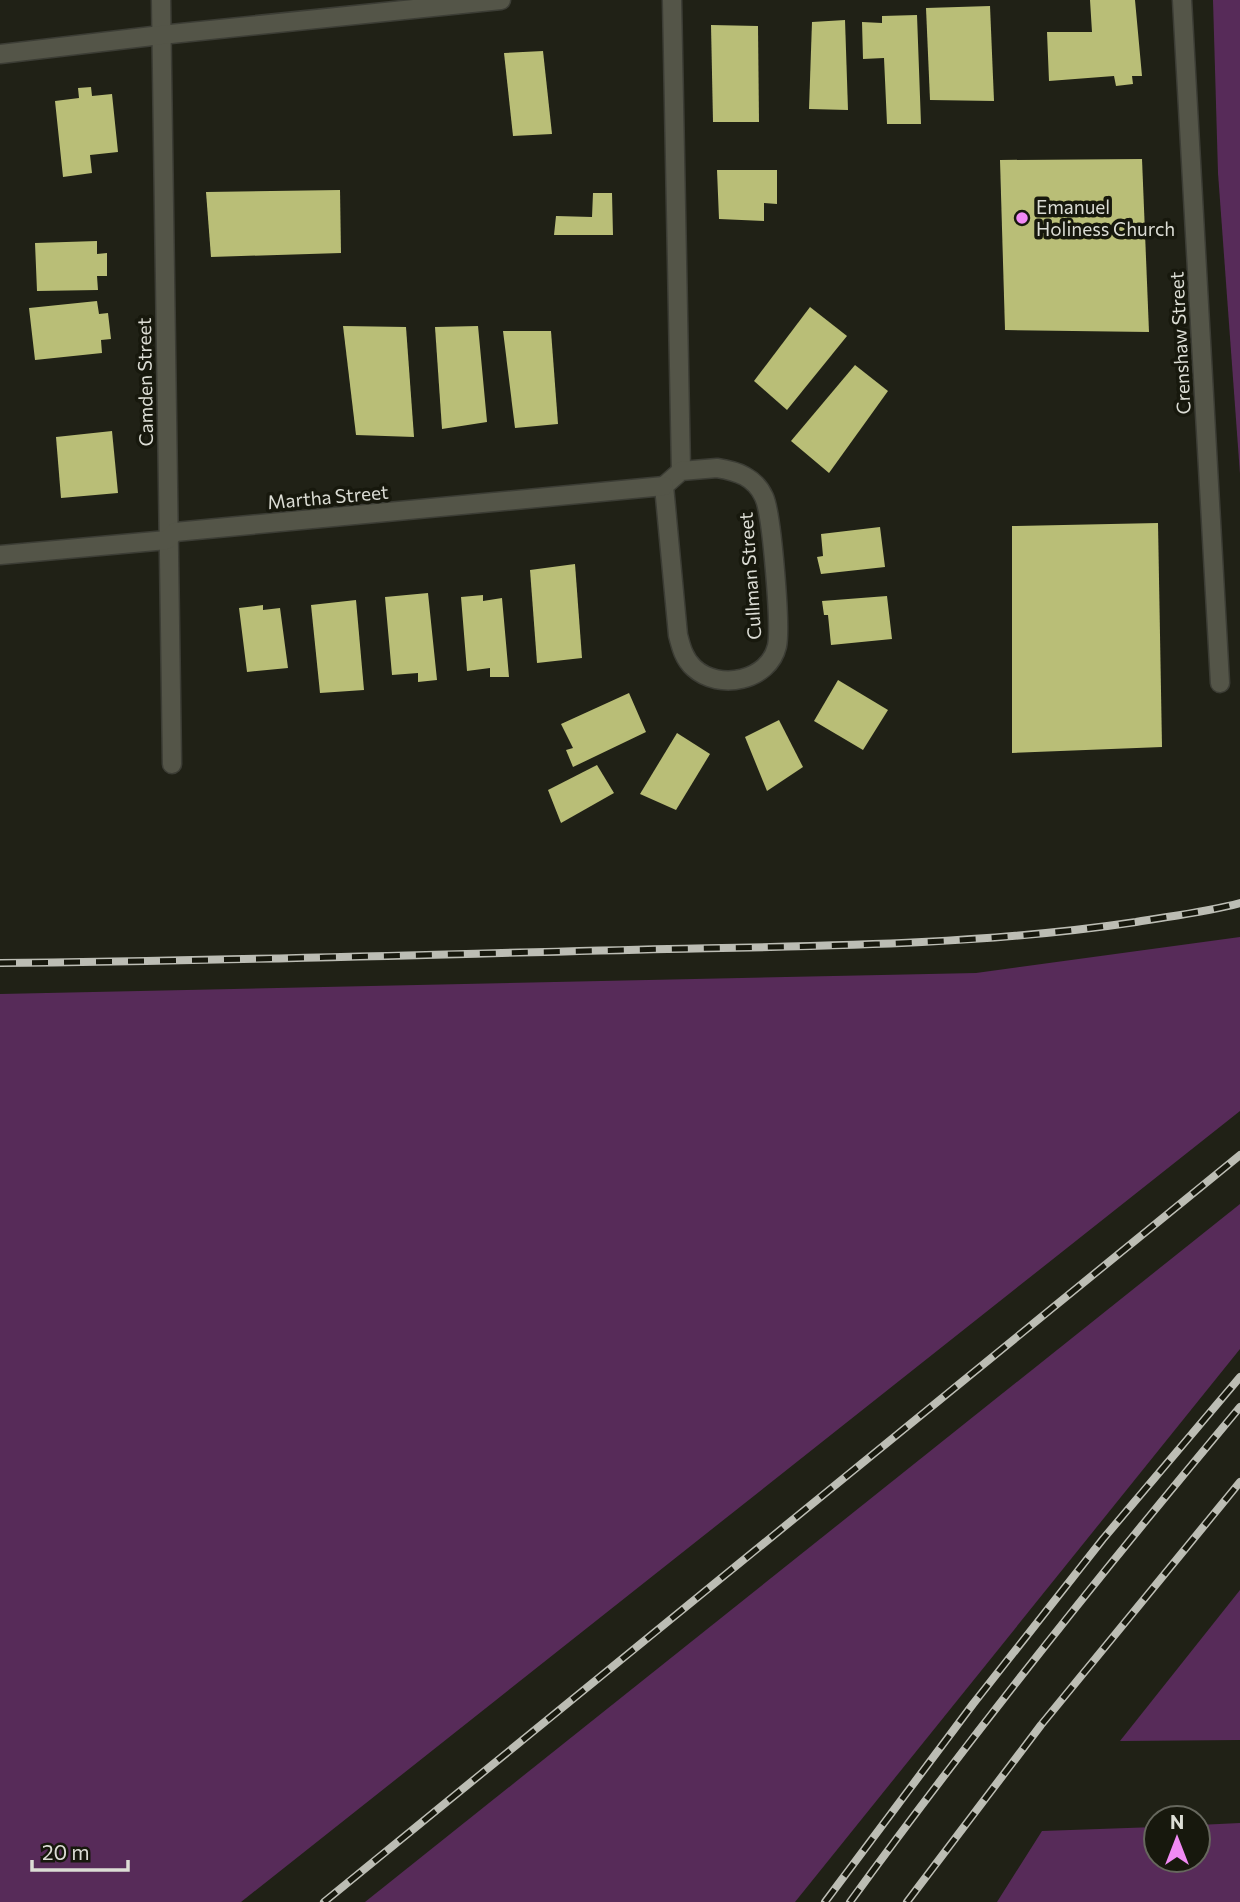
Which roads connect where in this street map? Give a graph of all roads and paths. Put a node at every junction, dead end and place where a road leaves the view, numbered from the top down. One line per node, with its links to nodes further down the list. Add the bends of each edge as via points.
1 (161, 0): 5 (street, Camden Street)
2 (501, 0): 5 (street)
3 (672, 0): 7 (street)
4 (1182, 0): 11 (street, Crenshaw Street)
5 (161, 35): 6 (street); 9 (street, Camden Street)
6 (0, 54)
7 (681, 471): 8 (street); 8 (street, Cullman Street, via 736,471 752,480 764,496 776,589 777,646 766,665 748,677 728,681 709,677 683,654)
8 (664, 486): 9 (street, Martha Street, via 175,533)
9 (167, 540): 10 (street, Martha Street); 12 (street, Camden Street)
10 (0, 555)
11 (1220, 683)
12 (172, 764)

